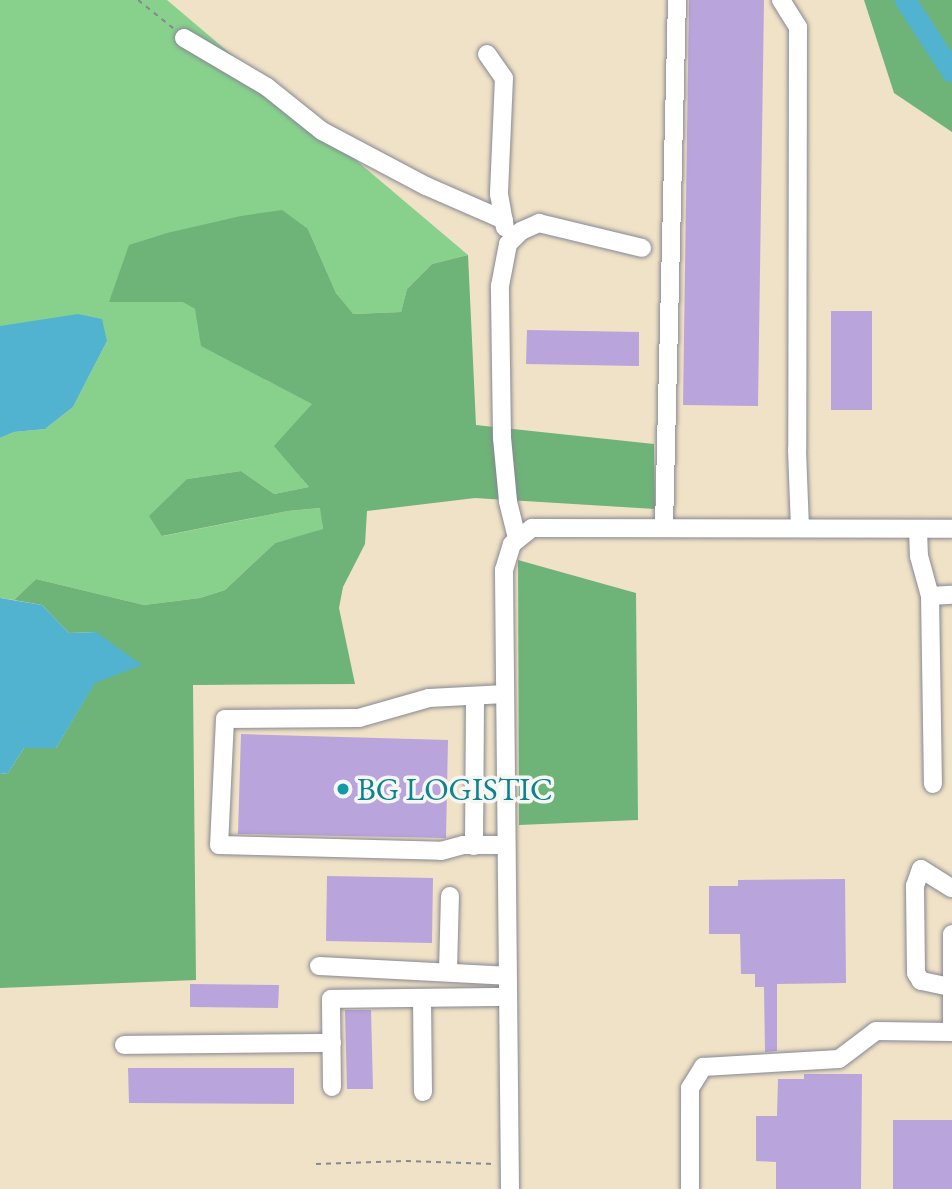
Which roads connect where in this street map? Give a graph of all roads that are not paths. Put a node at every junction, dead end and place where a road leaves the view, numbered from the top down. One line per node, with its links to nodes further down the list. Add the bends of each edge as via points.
1 (677, 0): 8 (street)
2 (781, 0): 9 (street, via 798,27)
3 (184, 38): 5 (street, via 267,87 322,131 426,186)
4 (487, 54): 5 (street, via 504,78 499,194)
5 (504, 220): 6 (street)
6 (509, 244): 7 (street, via 521,231 539,223); 12 (street, via 500,286 502,438)
7 (642, 248)
8 (664, 527): 9 (street); 12 (street, via 532,528)
9 (800, 528): 10 (street)
10 (918, 529): 11 (street); 14 (street, via 919,556)
11 (952, 529)
12 (517, 538): 15 (street, via 504,570)
13 (952, 595): 14 (street)
14 (930, 596): 17 (street)
15 (505, 694): 16 (street); 18 (street)
16 (475, 696): 19 (street); 19 (street, via 429,698 359,718 225,719 219,845 441,851)
17 (933, 784)
18 (506, 845): 19 (street); 25 (street)
19 (474, 846)
20 (952, 888): 26 (street, via 921,869 915,886 916,973 921,981)
21 (450, 896): 24 (street)
22 (952, 934): 26 (street)
23 (319, 966): 24 (street)
24 (448, 971): 25 (street)
25 (507, 976): 27 (street)
26 (950, 987): 29 (street)
27 (507, 997): 28 (street); 34 (street)
28 (422, 998): 30 (street, via 331,999); 33 (street)
29 (952, 1031): 35 (street, via 876,1031 839,1059 703,1067 690,1088)
30 (332, 1043): 31 (street); 32 (street)
31 (124, 1045)
32 (332, 1087)
33 (424, 1092)
34 (510, 1189)
35 (690, 1189)

